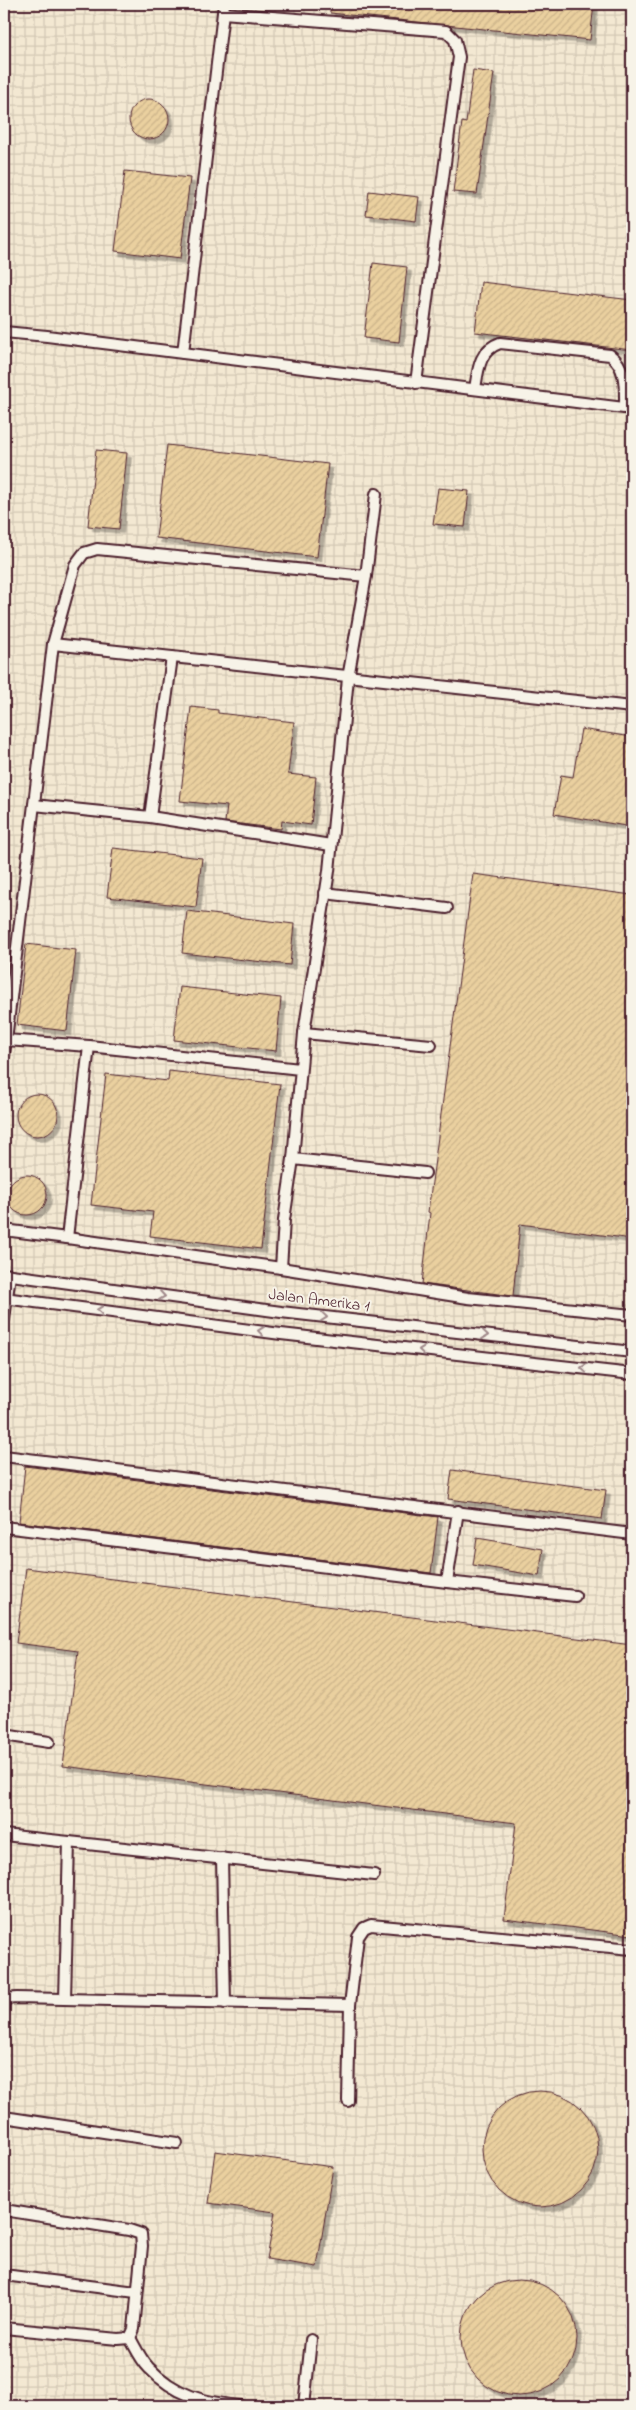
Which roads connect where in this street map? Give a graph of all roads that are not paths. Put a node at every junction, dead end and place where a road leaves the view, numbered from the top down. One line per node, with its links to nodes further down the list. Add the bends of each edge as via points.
1 (223, 8): 3 (lane); 4 (lane, via 446,31 455,40 459,57)
2 (4, 332): 3 (lane)
3 (182, 353): 4 (lane)
4 (416, 383): 5 (lane)
5 (475, 389): 6 (lane); 6 (lane, via 480,360 500,343 610,355 622,370)
6 (629, 409)
7 (376, 494): 8 (lane)
8 (366, 576): 9 (lane, via 97,549 84,553 75,565); 11 (lane)
9 (53, 644): 10 (lane); 13 (lane)
10 (172, 657): 11 (lane); 14 (lane)
11 (348, 678): 12 (lane); 15 (lane)
12 (632, 708)
13 (34, 804): 14 (lane); 19 (lane)
14 (150, 817): 15 (lane)
15 (331, 845): 16 (lane)
16 (325, 893): 17 (lane); 18 (lane)
17 (447, 908)
18 (304, 1033): 21 (lane); 23 (lane)
19 (6, 1040): 20 (lane); 22 (lane)
20 (89, 1046): 23 (lane); 27 (lane)
21 (431, 1046)
22 (4, 1054)
23 (300, 1069): 24 (lane)
24 (294, 1159): 25 (lane); 28 (lane, via 284,1220)
25 (425, 1173)
26 (4, 1230): 27 (lane)
27 (67, 1238): 28 (lane)
28 (281, 1268): 31 (lane, via 468,1298)
29 (7, 1274): 30 (lane); 33 (lane, Jalan Amerika 1, one-way to 33, via 281,1312)
30 (5, 1298): 32 (lane); 34 (lane, one-way to 30, via 281,1334)
31 (632, 1314)
32 (4, 1319)
33 (632, 1352)
34 (632, 1374)
35 (4, 1456): 36 (lane)
36 (458, 1512): 38 (lane); 39 (lane)
37 (4, 1527): 39 (lane)
38 (632, 1534)
39 (447, 1582): 40 (lane)
40 (575, 1596)
41 (4, 1735): 42 (lane)
42 (49, 1742)
43 (4, 1835): 44 (lane)
44 (68, 1842): 45 (lane); 49 (lane)
45 (222, 1858): 46 (lane); 50 (lane)
46 (374, 1875)
47 (632, 1949): 51 (lane, via 371,1925 364,1928 358,1937)
48 (4, 1999): 49 (lane)
49 (65, 1999): 50 (lane)
50 (225, 2002): 51 (lane)
51 (350, 2005): 52 (lane)
52 (348, 2101)
53 (4, 2117): 54 (lane)
54 (177, 2143)
55 (4, 2210): 57 (lane, via 141,2234)
56 (4, 2275): 57 (lane)
57 (136, 2292): 59 (lane, via 134,2328)
58 (4, 2328): 59 (lane)
59 (130, 2338): 61 (lane, via 147,2367 174,2389 204,2402)
60 (310, 2340): 62 (lane)
61 (241, 2406)
62 (304, 2406)

